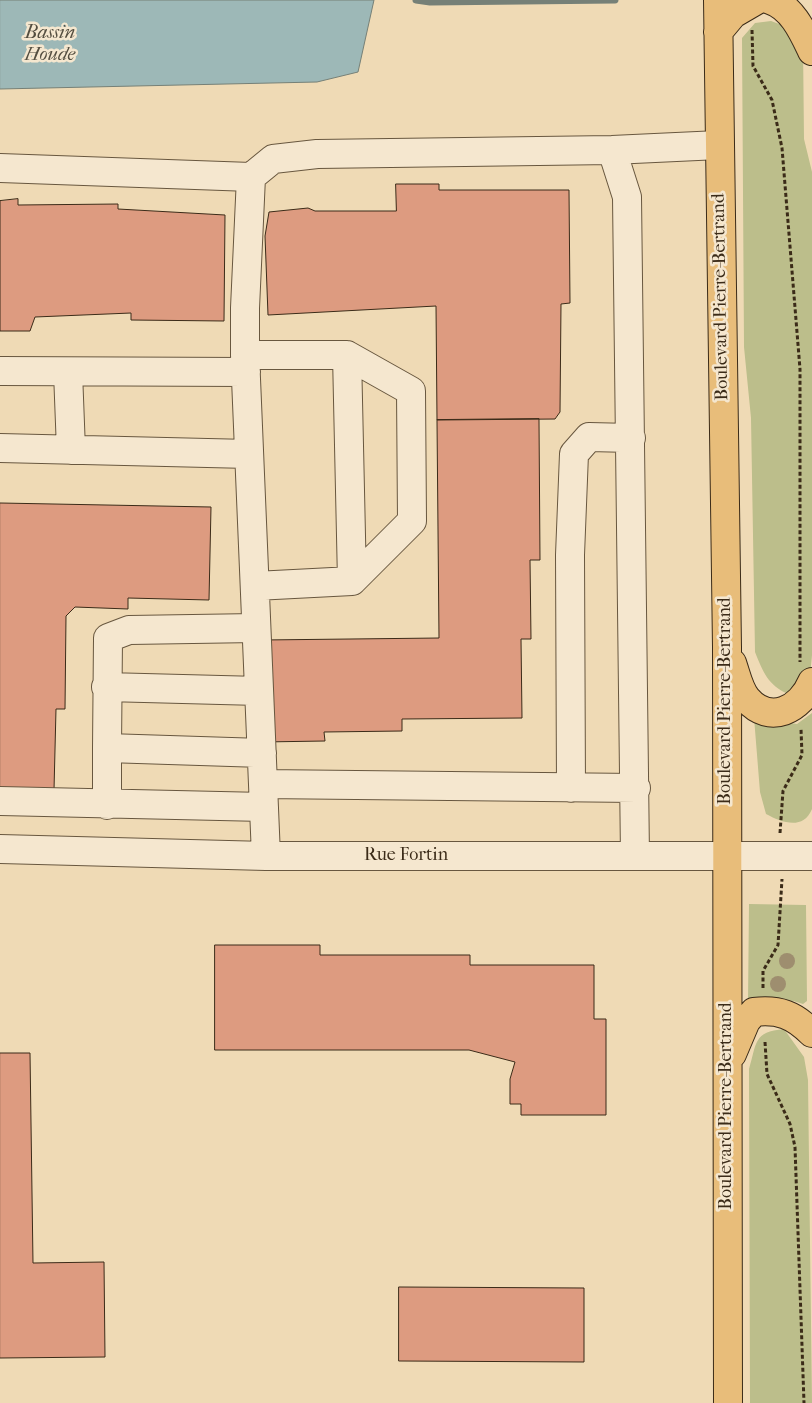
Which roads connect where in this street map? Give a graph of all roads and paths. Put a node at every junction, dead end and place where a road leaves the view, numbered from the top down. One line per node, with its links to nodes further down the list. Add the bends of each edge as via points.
1 (718, 0): 4 (main road, Boulevard Pierre-Bertrand)
2 (770, 0): 5 (main road, via 786,10 802,30)
3 (754, 11): 4 (main road, via 733,14); 22 (path, via 753,66 772,100 782,148 800,369)
4 (718, 32): 6 (main road, Boulevard Pierre-Bertrand)
5 (812, 51)
6 (719, 145): 7 (street); 21 (main road, Boulevard Pierre-Bertrand)
7 (612, 150): 9 (street, via 317,154 273,159); 14 (street, via 628,197)
8 (0, 168): 9 (street)
9 (251, 176): 11 (street)
10 (347, 355): 11 (street); 18 (street); 18 (street, via 411,391 412,521)
11 (246, 364): 13 (street); 17 (street)
12 (0, 371): 13 (street)
13 (68, 372): 16 (street)
14 (631, 438): 28 (street, via 589,437 574,454 570,555); 29 (street)
15 (0, 448): 16 (street)
16 (70, 450): 17 (street)
17 (249, 454): 19 (street)
18 (352, 581): 19 (street)
19 (255, 586): 20 (street)
20 (256, 628): 23 (street, via 129,630 108,638); 24 (street)
21 (727, 647): 22 (main road, via 744,694 751,703 765,711 778,712 802,701); 37 (main road, Boulevard Pierre-Bertrand)
22 (806, 675)
23 (106, 687): 24 (street); 26 (street)
24 (259, 691): 27 (street)
25 (800, 720): 33 (path, via 802,754 784,791)
26 (107, 748): 27 (street); 32 (street)
27 (262, 753): 30 (street)
28 (571, 788): 29 (street); 30 (street)
29 (636, 788): 36 (street)
30 (263, 796): 32 (street); 35 (street)
31 (0, 802): 32 (street)
32 (107, 805)
33 (780, 832)
34 (0, 849): 35 (street, Rue Fortin)
35 (266, 856): 36 (street, Rue Fortin)
36 (635, 856): 37 (street, Rue Fortin)
37 (726, 856): 38 (street, Rue Fortin); 43 (main road, Boulevard Pierre-Bertrand)
38 (812, 856)
39 (782, 884): 40 (path, via 778,946 764,971)
40 (763, 990)
41 (764, 1033): 45 (path, via 767,1074 790,1124 795,1147)
42 (812, 1033): 43 (main road, via 799,1020 783,1012 752,1013)
43 (727, 1064): 44 (main road, Boulevard Pierre-Bertrand)
44 (728, 1403)
45 (804, 1403)

